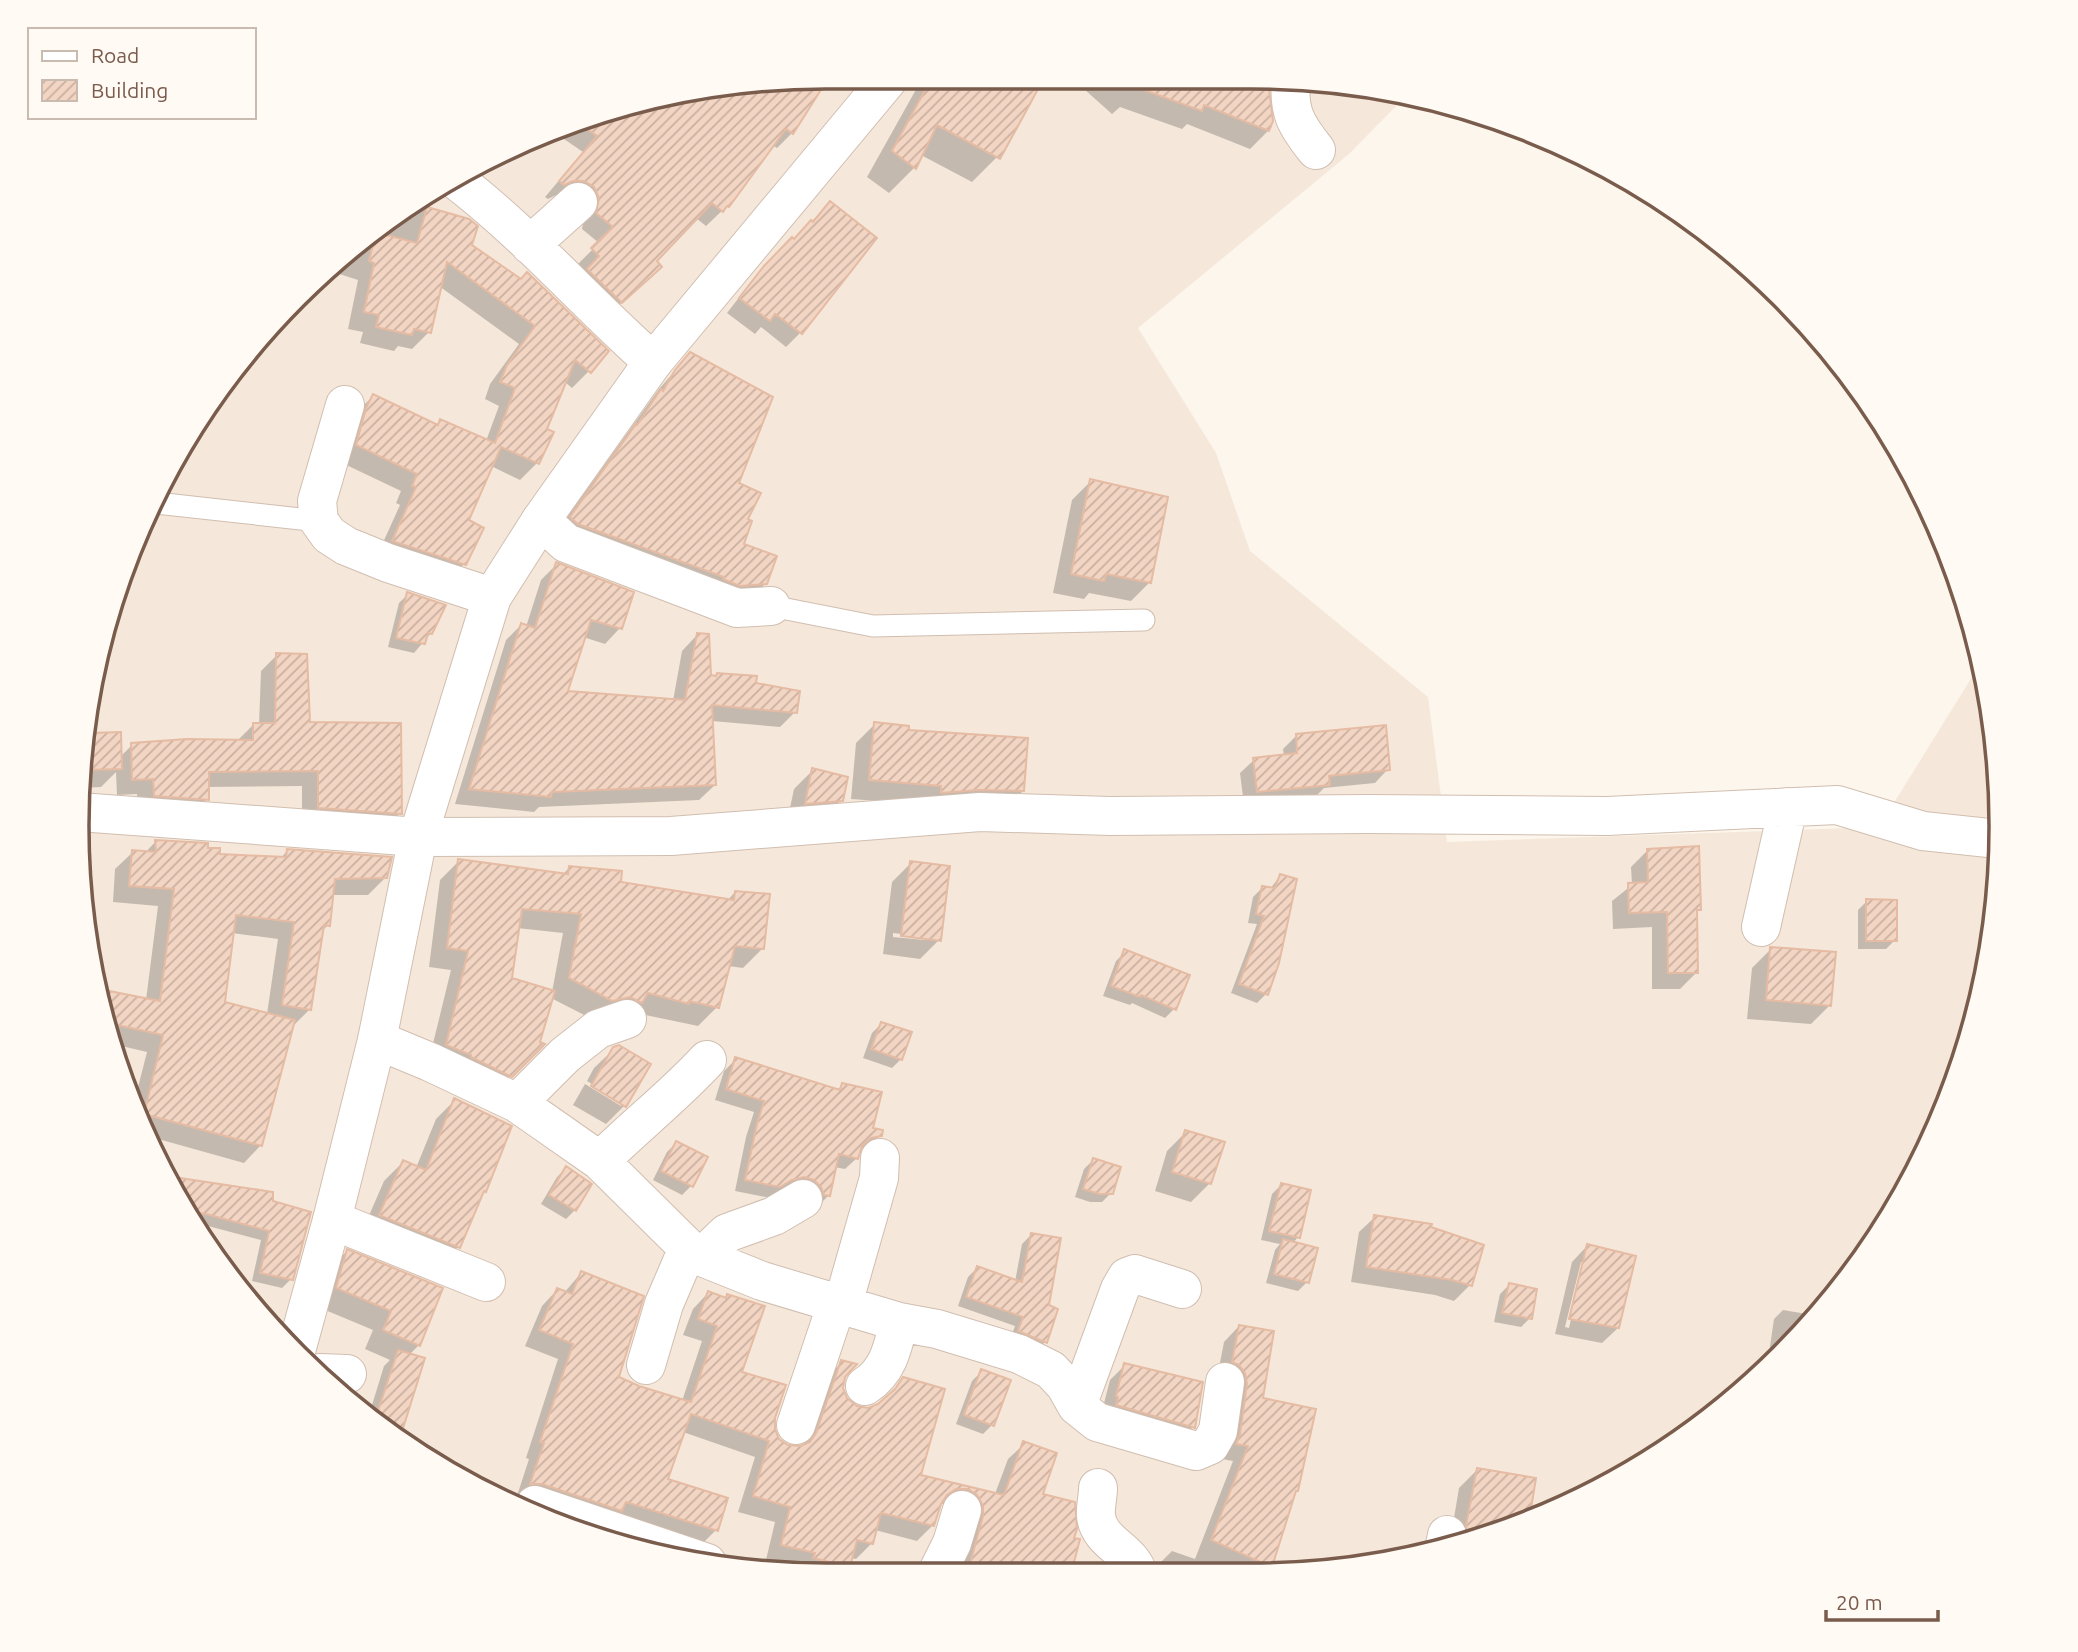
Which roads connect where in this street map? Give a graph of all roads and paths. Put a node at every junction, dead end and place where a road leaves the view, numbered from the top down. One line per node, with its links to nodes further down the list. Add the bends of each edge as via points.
1 (880, 89): 7 (street)
2 (1290, 91): 3 (street, via 1298,127)
3 (1316, 150)
4 (463, 185): 6 (street)
5 (578, 202): 6 (street)
6 (530, 245): 7 (street)
7 (653, 362): 10 (street)
8 (345, 405): 11 (street, via 317,501)
9 (163, 504): 11 (lane)
10 (541, 520): 12 (street); 13 (street, via 566,543 737,608)
11 (319, 522): 12 (street, via 346,546)
12 (492, 597): 17 (street)
13 (771, 606): 14 (lane, via 873,626)
14 (1144, 620)
15 (1788, 807): 17 (street, via 1607,816 980,812 671,836); 18 (street, via 1836,805 1923,831); 19 (street)
16 (90, 813): 17 (street)
17 (418, 837): 21 (street)
18 (1989, 838)
19 (1761, 926)
20 (627, 1019): 23 (street, via 598,1030 565,1055)
21 (377, 1040): 23 (street); 27 (street)
22 (707, 1060): 25 (street)
23 (517, 1103): 25 (street)
24 (880, 1158): 31 (street, via 879,1178)
25 (600, 1161): 28 (street)
26 (803, 1199): 28 (street, via 774,1216 727,1233)
27 (332, 1220): 29 (street); 33 (street)
28 (695, 1253): 31 (street, via 762,1281); 34 (street, via 664,1304)
29 (486, 1282)
30 (1182, 1289): 37 (street, via 1135,1274 1127,1277)
31 (840, 1303): 32 (street); 38 (street)
32 (899, 1322): 36 (street, via 890,1357 875,1380); 37 (street, via 1019,1354 1051,1370)
33 (299, 1341)
34 (646, 1365)
35 (1225, 1382): 37 (street, via 1218,1431 1210,1445 1196,1451 1097,1422)
36 (865, 1386)
37 (1077, 1406)
38 (796, 1425)
39 (1098, 1488): 44 (street, via 1100,1529)
40 (962, 1510): 43 (street)
41 (570, 1517): 42 (street)
42 (613, 1531)
43 (942, 1563)
44 (1134, 1563)

